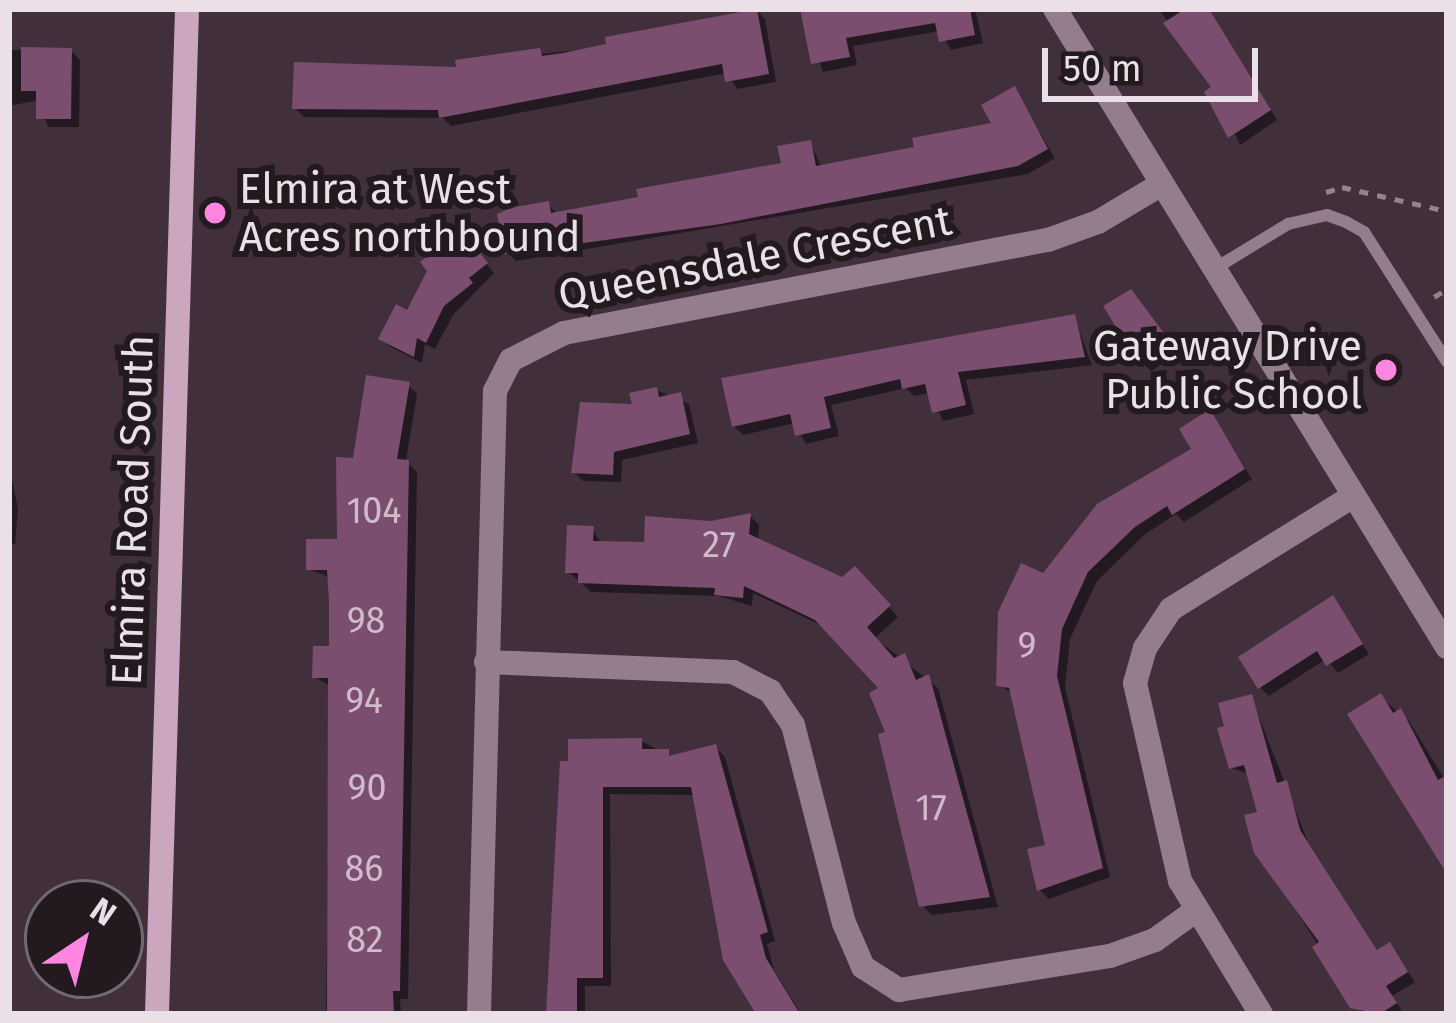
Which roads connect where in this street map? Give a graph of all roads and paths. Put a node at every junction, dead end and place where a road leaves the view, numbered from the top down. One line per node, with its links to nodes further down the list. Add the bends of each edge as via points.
1 (187, 9): 14 (street, Elmira Road South)
2 (1054, 9): 3 (street)
3 (1160, 185): 6 (street); 12 (street, Queensdale Crescent, via 1048,240 533,342 511,360 495,391)
4 (1326, 192): 5 (path, via 1342,187)
5 (1447, 211)
6 (1214, 269): 9 (lane, via 1288,224 1327,215 1346,222 1364,232); 10 (street)
7 (1447, 289): 8 (path)
8 (1434, 297)
9 (1447, 362)
10 (1352, 496): 11 (street); 13 (street, via 1171,609 1145,648 1135,683 1180,881)
11 (1442, 629)
12 (486, 662): 13 (street, via 733,672 770,691 793,725 856,952 863,968 899,989 1110,956 1155,940); 15 (street, Queensdale Crescent)
13 (1195, 911): 16 (street)
14 (157, 1014)
15 (479, 1014)
16 (1261, 1014)

